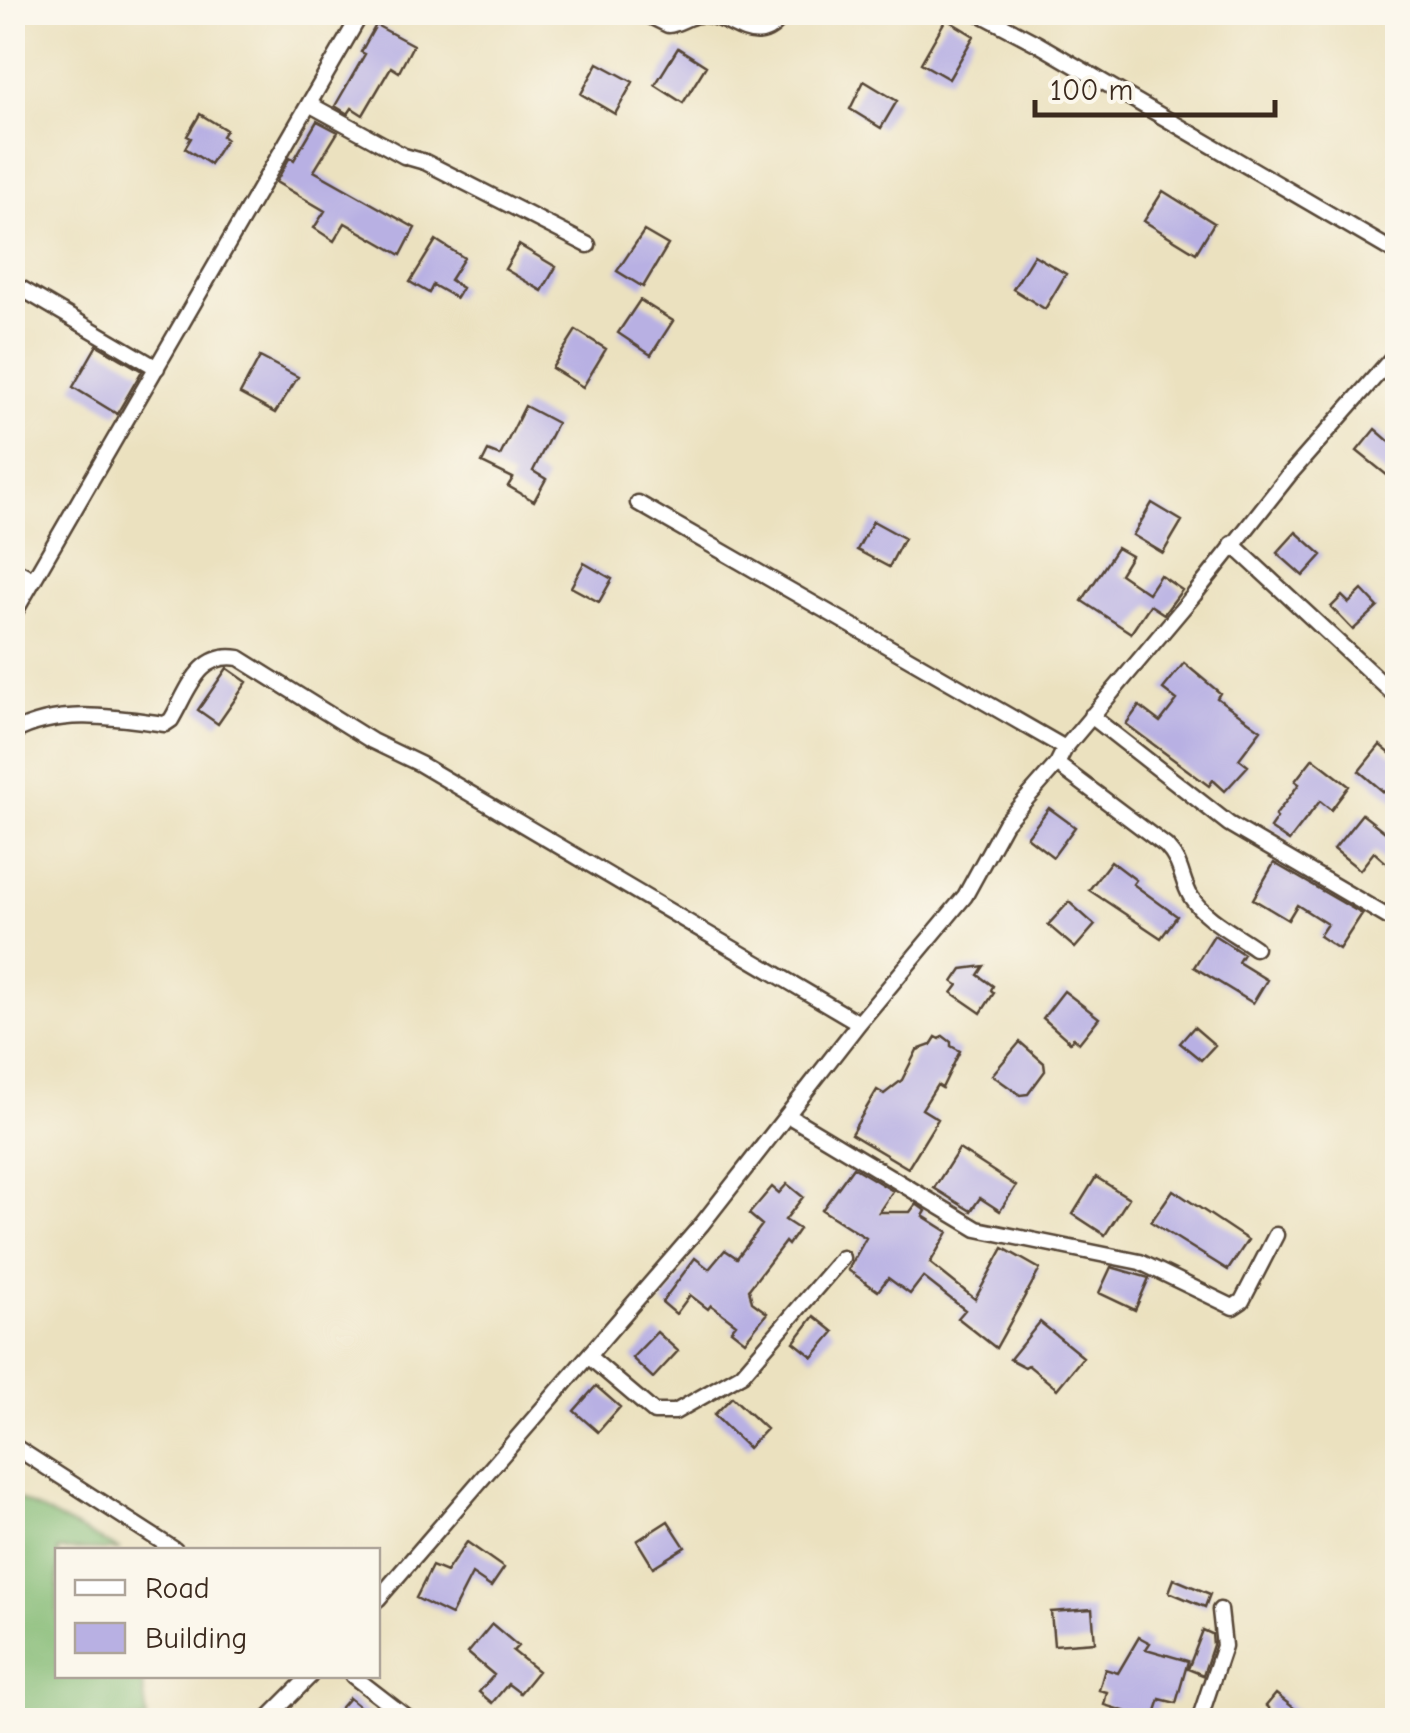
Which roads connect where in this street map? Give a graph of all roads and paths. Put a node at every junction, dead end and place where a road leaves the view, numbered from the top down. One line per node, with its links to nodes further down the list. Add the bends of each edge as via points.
1 (362, 12): 5 (street)
2 (642, 12): 3 (street, via 668,25 701,15 758,34)
3 (785, 12)
4 (978, 12): 7 (street)
5 (309, 104): 6 (street); 10 (street)
6 (588, 245)
7 (1398, 254)
8 (12, 283): 10 (street)
9 (1397, 354): 12 (street)
10 (157, 368): 14 (street)
11 (638, 503): 19 (street)
12 (1232, 544): 16 (street); 17 (street)
13 (12, 568): 14 (street)
14 (34, 580): 15 (street)
15 (12, 618)
16 (1398, 698)
17 (1091, 716): 19 (street); 21 (street, via 1229,824)
18 (12, 733): 23 (street, via 45,718 70,716 165,724 204,666 239,658 372,742)
19 (1065, 748): 20 (street)
20 (1058, 764): 22 (street, via 1166,846 1203,911); 23 (street, via 1005,823 965,896)
21 (1398, 923)
22 (1255, 948)
23 (860, 1022): 24 (street)
24 (788, 1116): 25 (street, via 977,1229 1140,1262 1233,1307 1242,1302); 27 (street)
25 (1276, 1235)
26 (842, 1258): 27 (street, via 742,1374 675,1412 654,1412)
27 (588, 1356): 30 (street)
28 (12, 1445): 29 (street)
29 (172, 1548)
30 (380, 1597)
31 (1220, 1610): 36 (street, via 1224,1646)
32 (308, 1678): 34 (street)
33 (356, 1678): 35 (street)
34 (266, 1720)
35 (410, 1720)
36 (1199, 1720)

